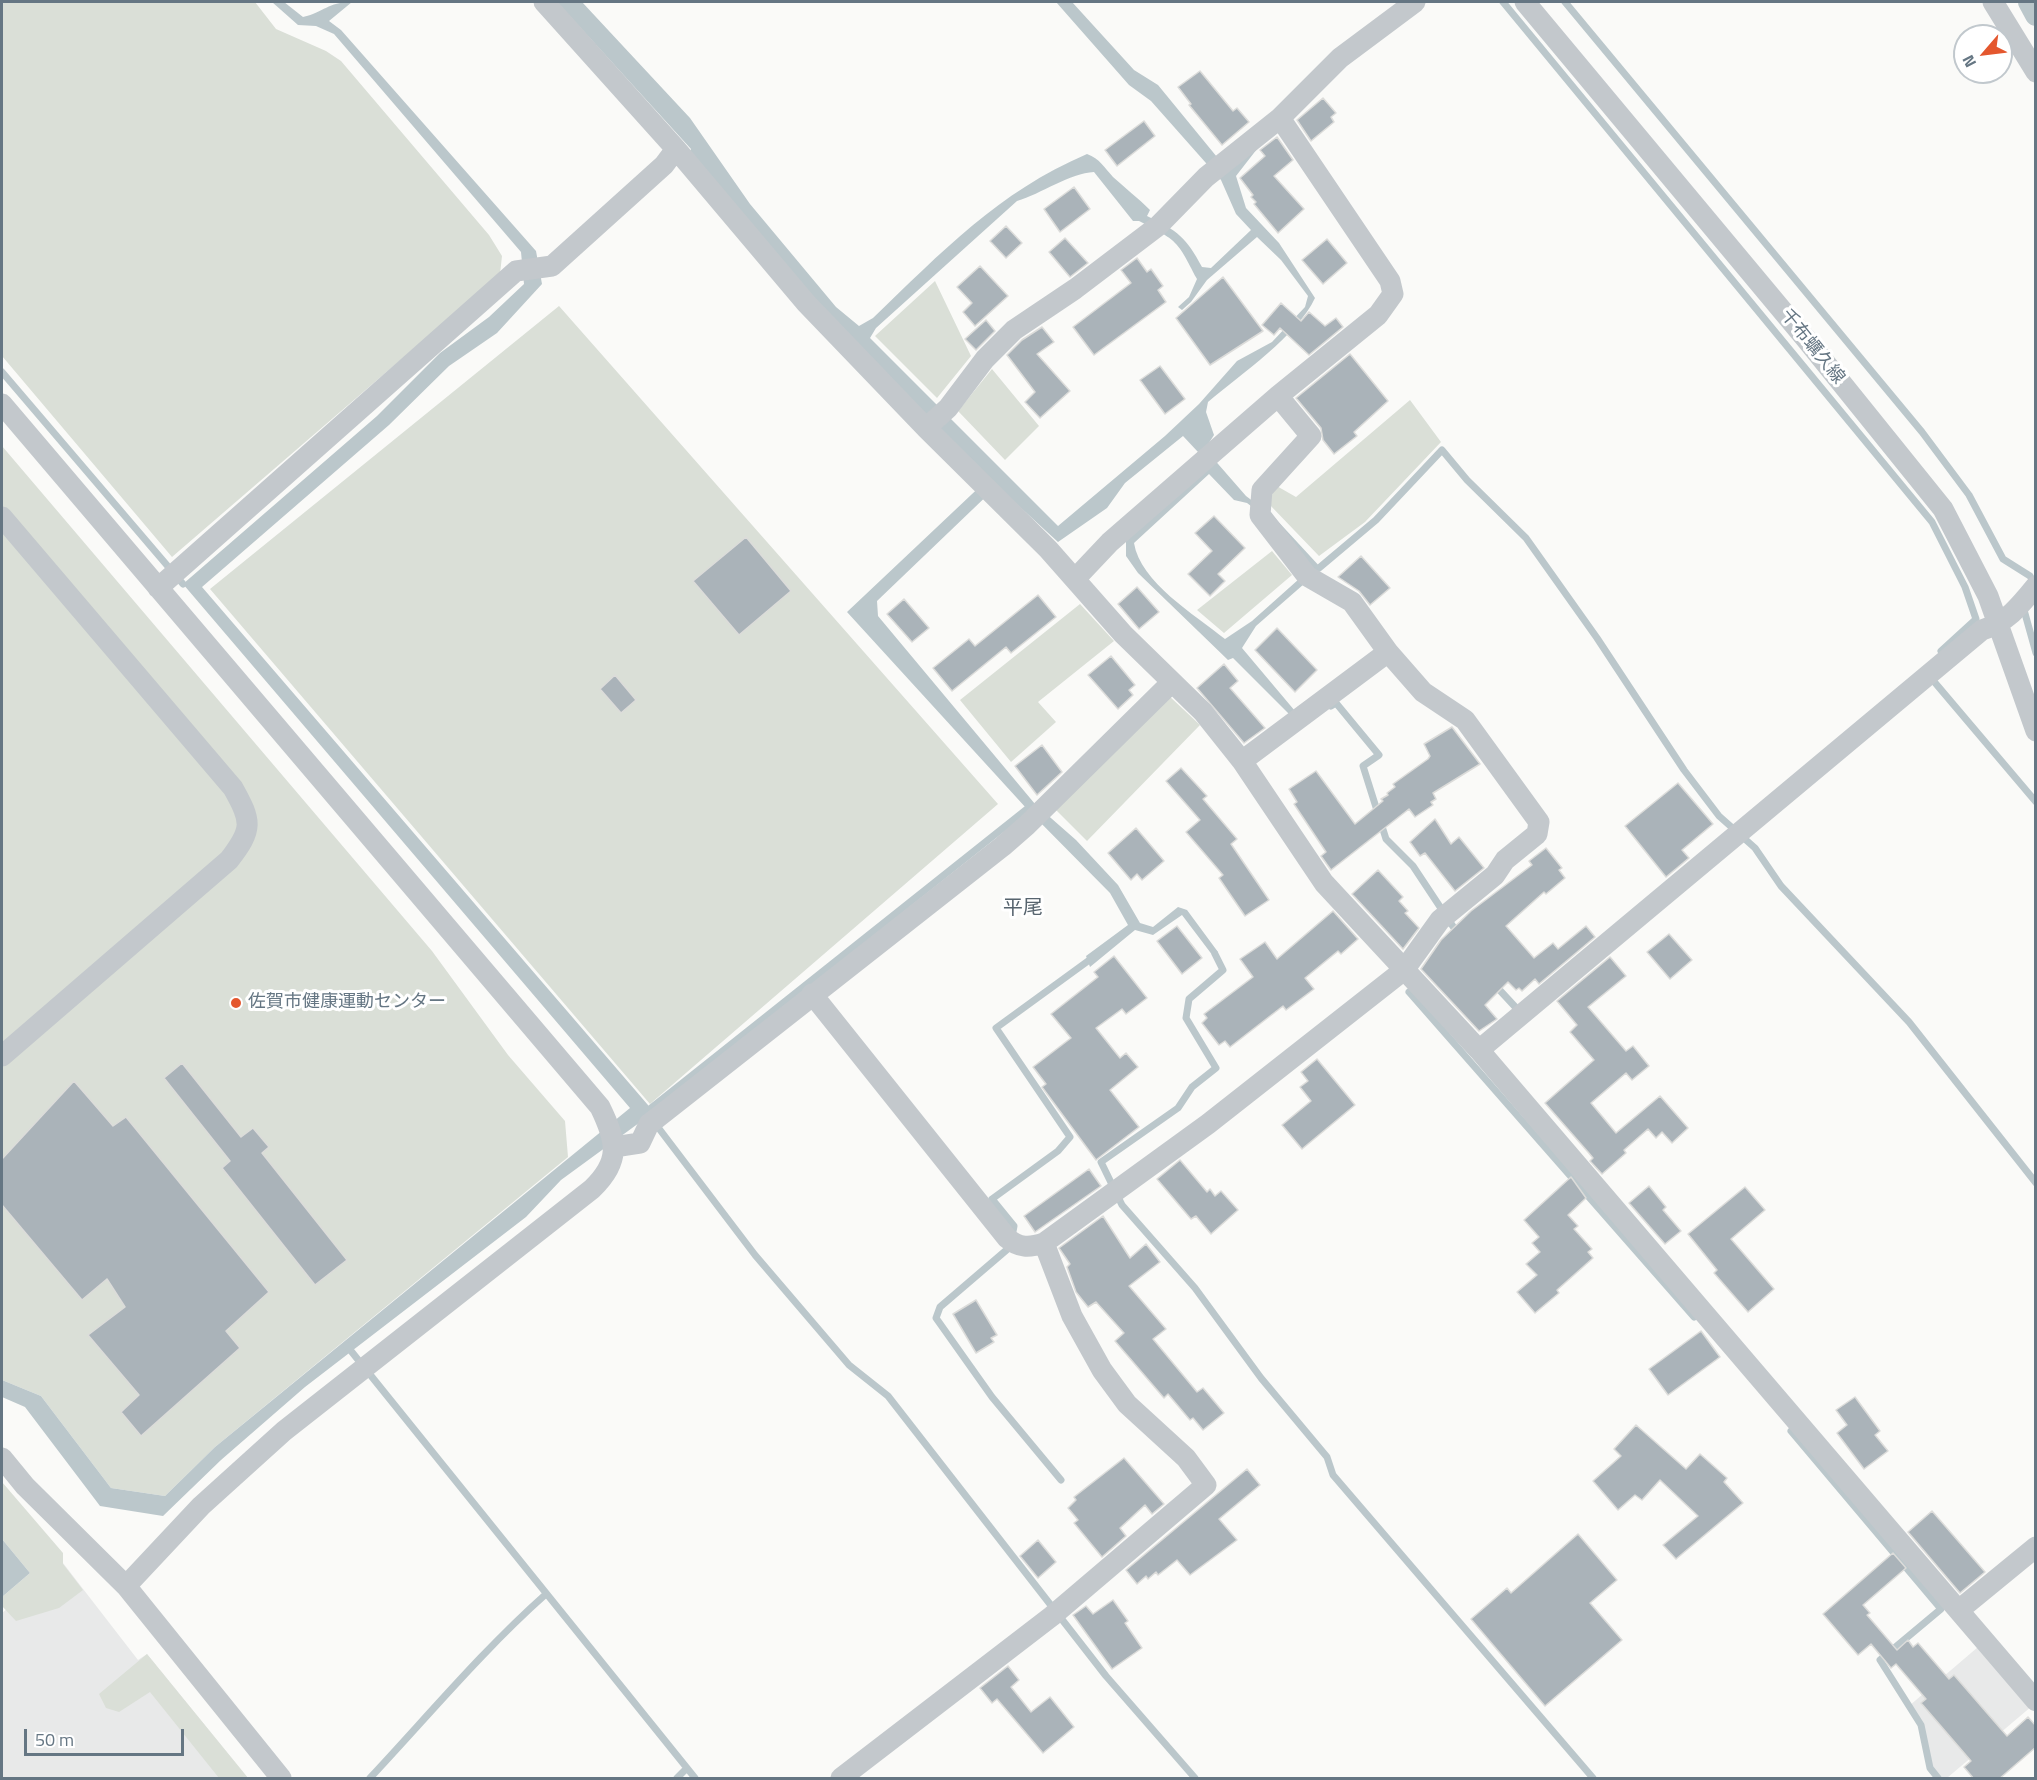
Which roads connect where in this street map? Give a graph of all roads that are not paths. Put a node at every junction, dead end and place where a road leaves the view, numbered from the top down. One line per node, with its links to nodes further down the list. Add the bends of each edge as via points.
1 (544, 2): 7 (street)
2 (1415, 2): 6 (street, via 1340,58)
3 (1525, 2): 15 (street, 千布蠣久線, via 1943,510 1988,596)
4 (1993, 2): 5 (street)
5 (2036, 72)
6 (1280, 118): 8 (street, via 1390,281 1393,294 1378,315); 10 (street, via 1206,177 1157,226 1075,290 1014,330 984,359 948,408)
7 (676, 149): 10 (street, via 806,303); 12 (street, via 664,165 552,266 516,271)
8 (1278, 396): 13 (street, via 1110,542); 16 (street, via 1311,436 1262,490 1260,509 1307,576 1352,602)
9 (2, 404): 12 (street)
10 (926, 428): 13 (street)
11 (2, 517): 23 (street, via 233,788 246,811 246,838 229,860)
12 (168, 579): 24 (street, via 600,1107)
13 (1076, 579): 17 (street, via 1123,634)
14 (2035, 587): 15 (street, via 2012,615)
15 (1998, 625): 18 (street, 千布蠣久線); 22 (street, via 1982,630)
16 (1388, 652): 19 (street); 20 (street, via 1423,692 1465,720 1539,822 1536,834 1505,860 1495,875 1446,915)
17 (1172, 682): 19 (street, via 1203,712); 21 (street, via 1003,846)
18 (2036, 730)
19 (1242, 761): 20 (street, via 1324,883)
20 (1404, 970): 22 (street); 25 (street, via 1208,1124)
21 (812, 994): 24 (street, via 653,1121 640,1143); 25 (street, via 1012,1242 1032,1247)
22 (1479, 1050): 29 (street)
23 (2, 1056)
24 (614, 1147): 28 (street, via 608,1173 591,1190 284,1431 201,1506)
25 (1044, 1243): 32 (street, via 1072,1316 1102,1370 1127,1404 1186,1458 1206,1485 1057,1612)
26 (2, 1458): 28 (street)
27 (2036, 1547): 29 (street)
28 (126, 1586): 31 (street)
29 (1959, 1610): 30 (street)
30 (2036, 1701)
31 (281, 1779)
32 (841, 1779)

